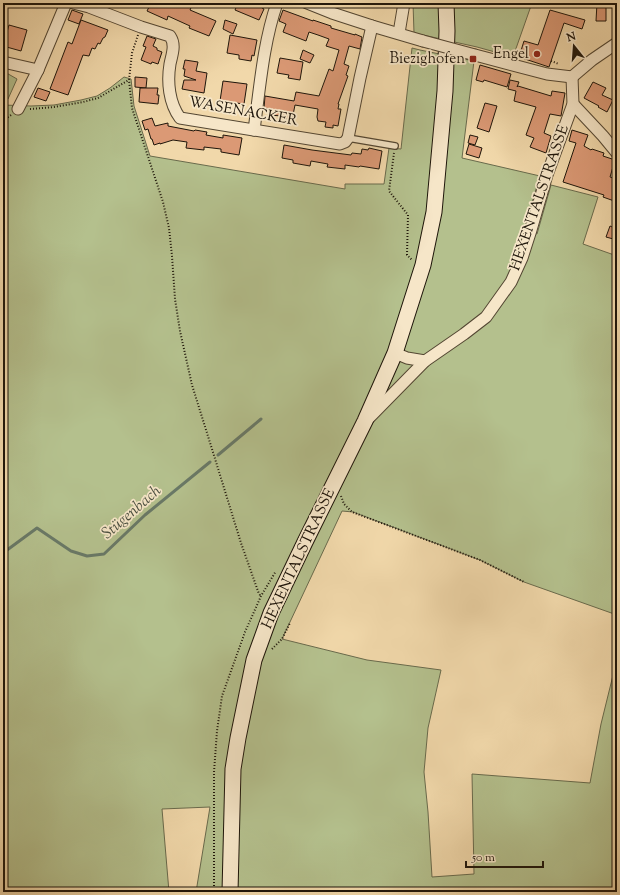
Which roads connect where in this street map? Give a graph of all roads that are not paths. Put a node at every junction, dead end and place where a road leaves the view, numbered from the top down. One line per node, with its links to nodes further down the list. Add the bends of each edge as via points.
1 (66, 3): 11 (street)
2 (73, 3): 15 (street, WASENACKER, via 170,36 174,46 168,86 175,112 180,118)
3 (277, 3): 15 (street, via 265,52)
4 (307, 3): 7 (street)
5 (404, 3): 8 (street)
6 (446, 3): 19 (main road, HEXENTALSTRASSE, via 445,91 434,212 423,265)
7 (372, 26): 8 (street); 16 (street)
8 (399, 33): 12 (street, bridge, via 547,74)
9 (617, 43): 12 (street)
10 (3, 62): 11 (street)
11 (38, 70): 14 (street)
12 (572, 77): 13 (street, HEXENTALSTRASSE)
13 (573, 104): 18 (street); 20 (street, HEXENTALSTRASSE, via 545,180 522,258 511,282 486,316)
14 (18, 109)
15 (254, 130): 16 (street, WASENACKER, via 340,144)
16 (348, 138): 17 (lane)
17 (395, 146)
18 (617, 153)
19 (395, 353): 20 (street); 21 (main road, HEXENTALSTRASSE)
20 (426, 361): 21 (street, HEXENTALSTRASSE)
21 (366, 421): 22 (main road, HEXENTALSTRASSE, via 271,612 254,660 233,769)
22 (230, 892)

